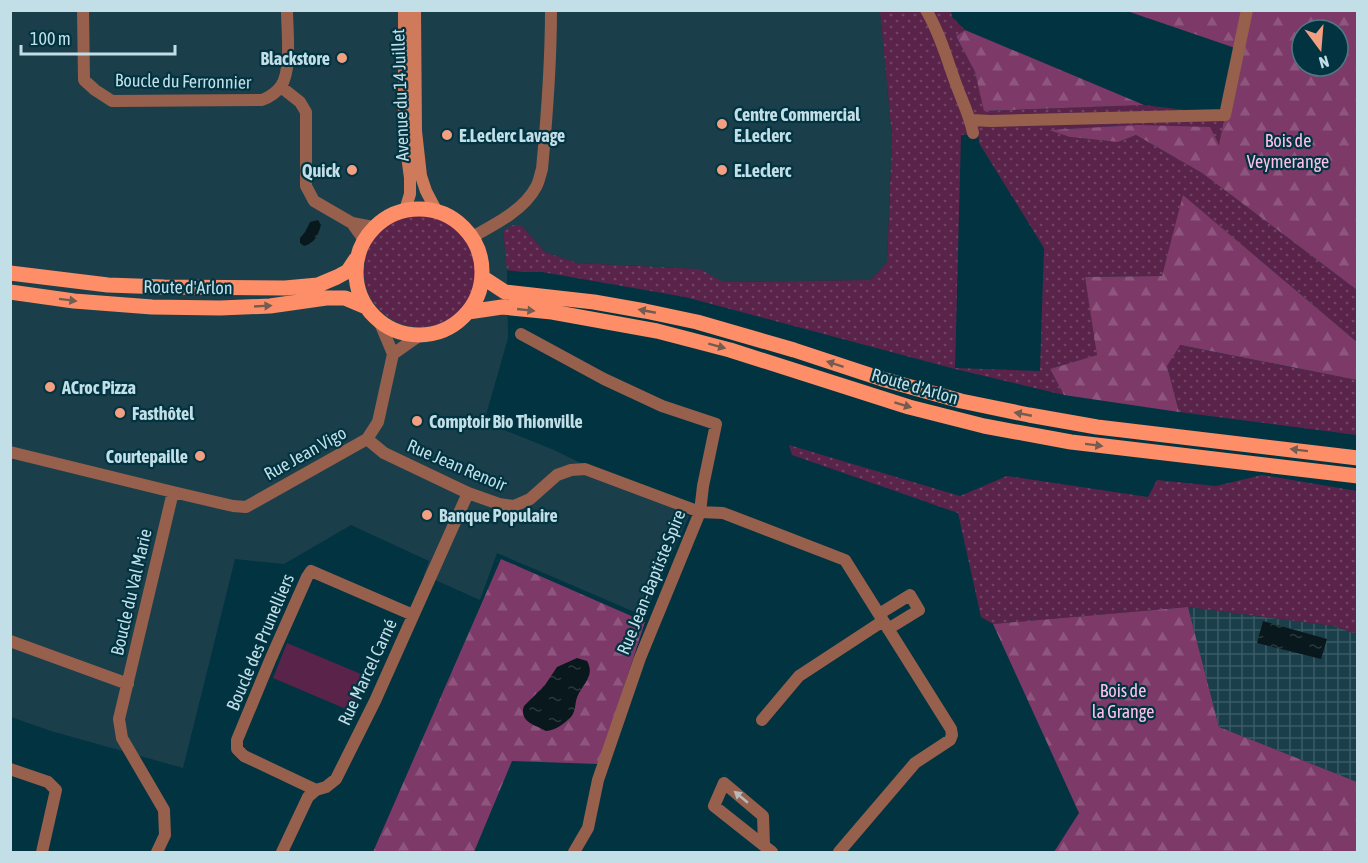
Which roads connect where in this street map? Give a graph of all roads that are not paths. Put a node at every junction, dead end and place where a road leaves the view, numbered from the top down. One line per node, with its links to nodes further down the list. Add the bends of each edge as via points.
1 (83, 10): 8 (street, Boucle du Ferronnier, via 84,80 112,101 262,100)
2 (287, 10): 8 (street, via 287,63)
3 (404, 10): 11 (main road, Avenue du 14 Juillet, via 404,133 410,186)
4 (415, 10): 12 (main road, Avenue du 14 Juillet, via 416,131 421,176)
5 (551, 10): 14 (street, via 542,169 536,189 519,208)
6 (926, 10): 9 (street)
7 (1247, 10): 9 (street, via 1225,115)
8 (280, 87): 13 (street, via 300,102 306,112 306,186 314,201)
9 (971, 120): 10 (street)
10 (973, 133)
11 (405, 210): 12 (main road); 13 (main road, via 384,218)
12 (436, 210): 14 (main road, via 459,222)
13 (368, 233): 15 (main road)
14 (472, 237): 17 (main road, via 481,256)
15 (356, 259): 16 (main road, Route d'Arlon, via 348,271 318,285 285,288 119,285); 19 (main road, via 356,283)
16 (10, 273)
17 (482, 277): 20 (main road, via 478,296); 27 (main road, Route d'Arlon, one-way to 17, via 1097,427 1018,413 882,379 696,322 594,302 505,292)
18 (10, 292): 19 (main road, Route d'Arlon, one-way to 19, via 152,307 270,306 326,298 345,298)
19 (364, 306): 21 (main road)
20 (468, 312): 23 (main road, via 445,330); 28 (main road, Route d'Arlon, one-way to 28, via 502,307 552,312 657,331 984,426 1071,442)
21 (380, 323): 23 (main road, via 402,333); 24 (street)
22 (521, 334): 31 (street, Rue Jean-Baptiste Spire, via 662,406 716,424)
23 (420, 335): 24 (street)
24 (393, 354): 25 (street, Rue Jean Vigo, via 378,422)
25 (368, 439): 29 (street, Rue Jean Vigo, via 246,507); 30 (street, Rue Jean Renoir, via 384,453)
26 (10, 452): 29 (street)
27 (1358, 458)
28 (1358, 476)
29 (173, 492): 35 (street, Boucle du Val Marie)
30 (468, 493): 31 (street, Rue Jean Renoir, via 514,506 530,499 557,475 585,469); 32 (street, Rue Marcel Carné)
31 (700, 512): 33 (street, via 723,513 845,561); 44 (street, Rue Jean-Baptiste Spire, via 640,658 598,780 588,828)
32 (413, 615): 38 (street, Rue Marcel Carné, via 336,779); 38 (street, Boucle des Prunelliers, via 311,571 307,577 237,740 237,749)
33 (883, 622): 36 (street, via 799,676); 40 (street, via 952,735 910,768)
34 (10, 641): 35 (street)
35 (128, 684): 42 (street, Boucle du Val Marie, via 119,719 122,738 164,810 165,835)
36 (762, 720)
37 (10, 769): 41 (street, via 48,782 56,790)
38 (316, 790): 43 (street, Rue Marcel Carné, via 308,797)
39 (768, 849): 39 (street, one-way to 39, via 764,816 724,783 714,806)
40 (846, 850)
41 (42, 852)
42 (156, 852)
43 (282, 852)
44 (574, 852)

